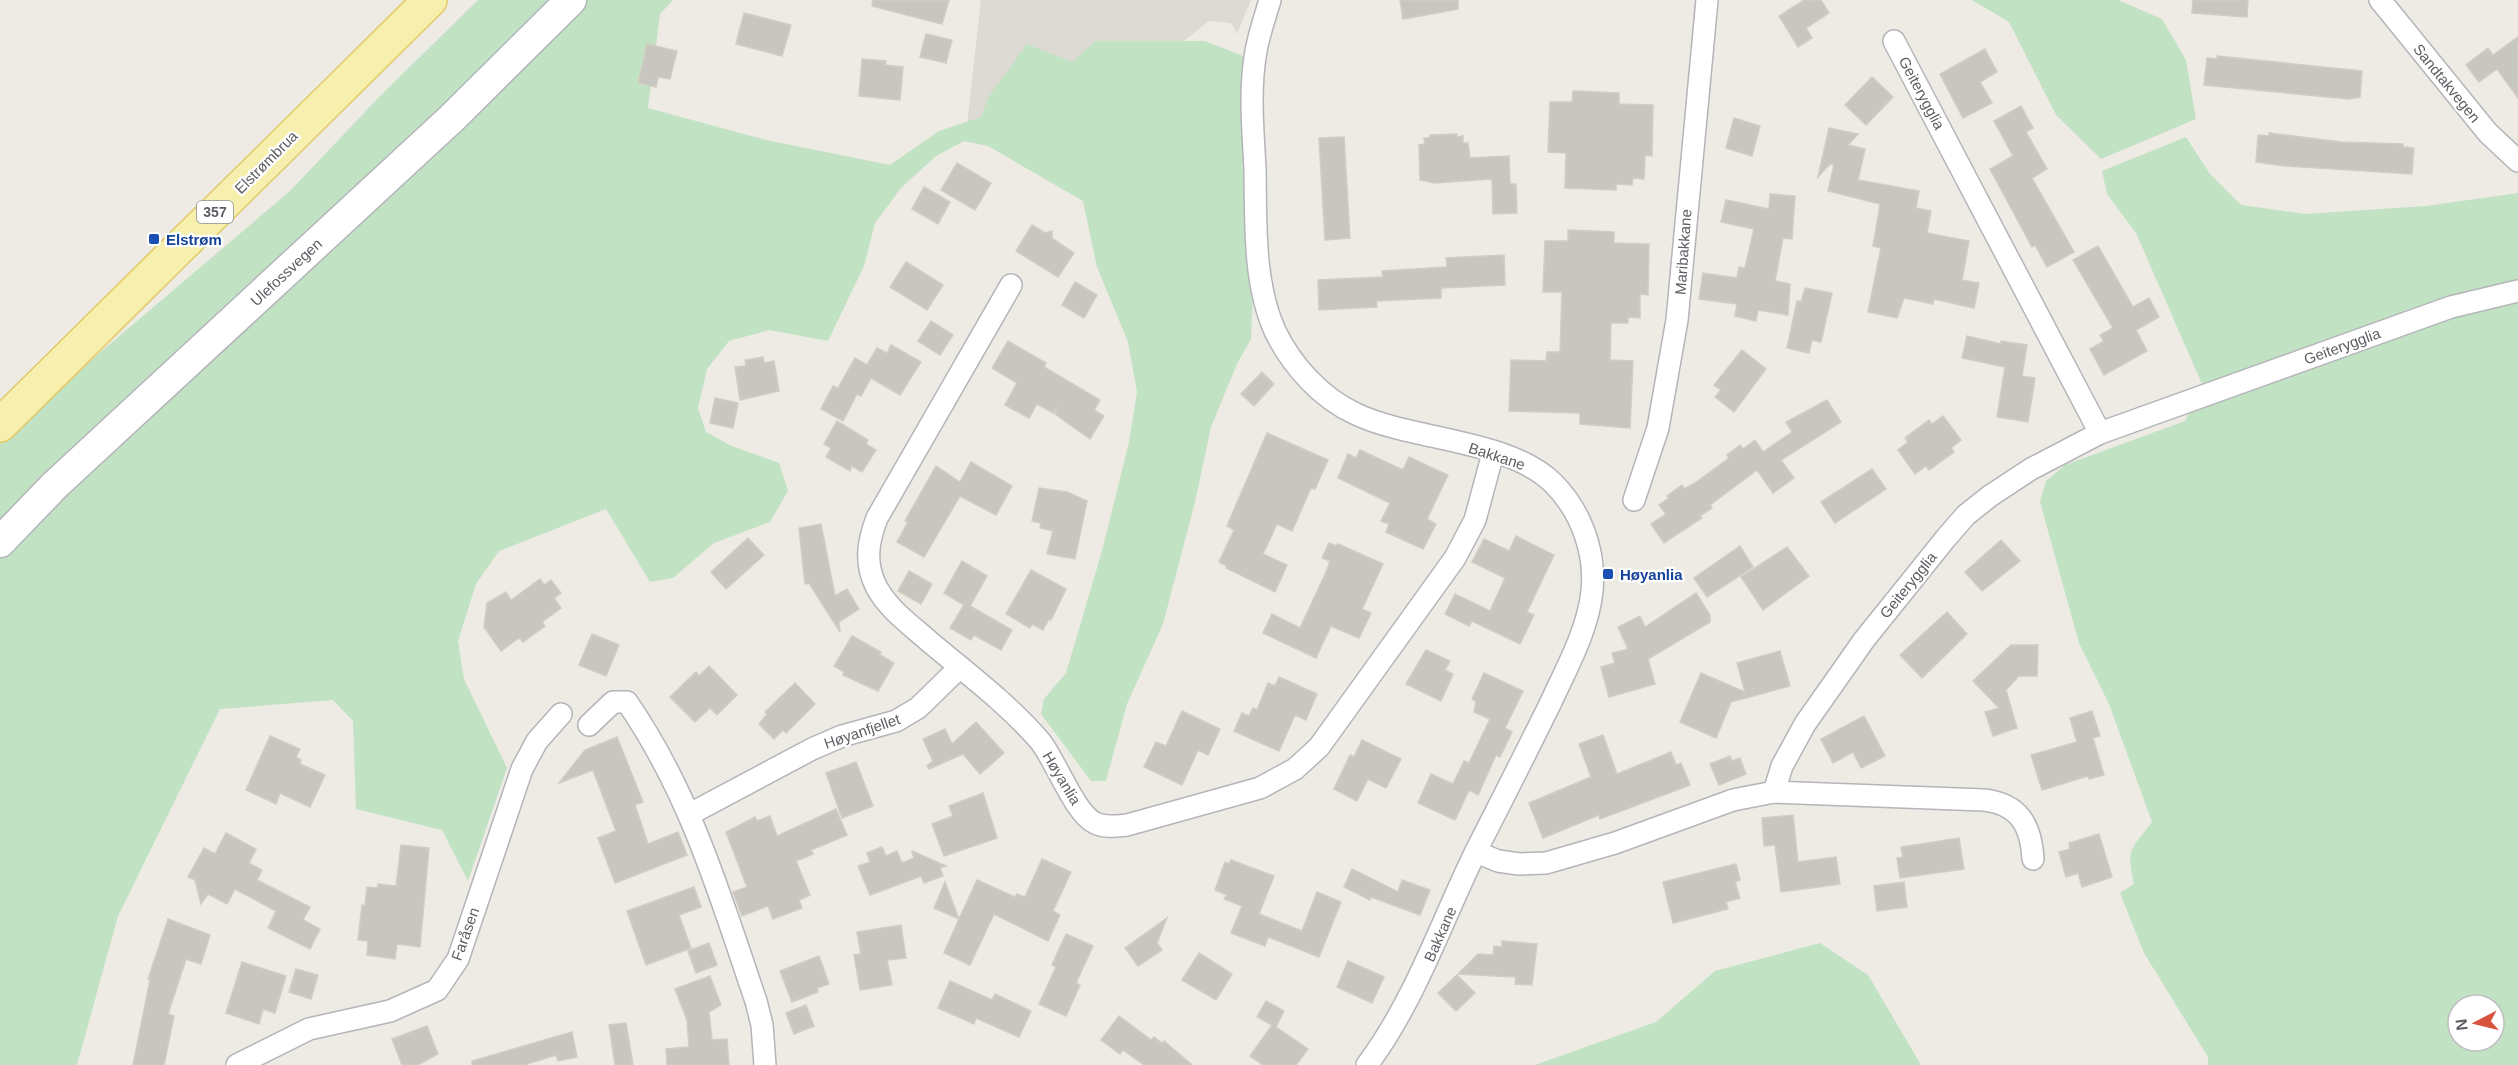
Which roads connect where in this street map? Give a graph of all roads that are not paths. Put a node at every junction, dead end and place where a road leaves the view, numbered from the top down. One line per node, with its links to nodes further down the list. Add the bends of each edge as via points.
1 (430, 0): 10 (main road, Elstrømbrua / 357)
2 (571, 0): 14 (street, Ulefossvegen, via 452,118 55,485)
3 (1270, 0): 12 (street, Bakkane, via 1256,51 1252,116 1259,258 1267,309 1275,330 1298,369 1336,403 1357,415)
4 (1707, 0): 13 (street, Maribakkane, via 1677,320 1658,428)
5 (2380, 0): 7 (street, Sandtakvegen, via 2488,133)
6 (1894, 41): 11 (street, Geiterygglia)
7 (2518, 161)
8 (1011, 285): 15 (street, Høyanlia, via 877,518 868,544 871,574 885,600)
9 (2518, 291): 11 (street, Geiterygglia, via 2451,307)
10 (0, 424)
11 (2100, 432): 18 (street, Geiterygglia, via 2031,468 1966,516 1857,649 1805,724 1782,766)
12 (1493, 453): 15 (street, Høyanlia, via 1475,520 1455,558 1319,747 1295,769 1260,788 1127,825 1096,824 1075,801 1040,741); 20 (street, Bakkane, via 1541,473 1568,500 1587,543 1592,588 1589,610 1570,661)
13 (1634, 500)
14 (0, 542)
15 (960, 667): 19 (street, Høyanfjellet, via 918,708 896,721 812,749)
16 (561, 714): 22 (street, Faråsen, via 537,741 522,769 458,958 437,990 390,1011 309,1029)
17 (589, 725): 19 (street, via 613,702 627,702)
18 (1774, 792): 20 (street, via 1733,800 1616,843 1546,862 1497,861); 21 (street, via 2004,803 2013,808 2027,829)
19 (690, 814): 23 (street, via 756,1001 764,1036)
20 (1476, 852): 24 (street, Bakkane, via 1422,974)
21 (2033, 859)
22 (237, 1065)
23 (765, 1065)
24 (1367, 1065)

